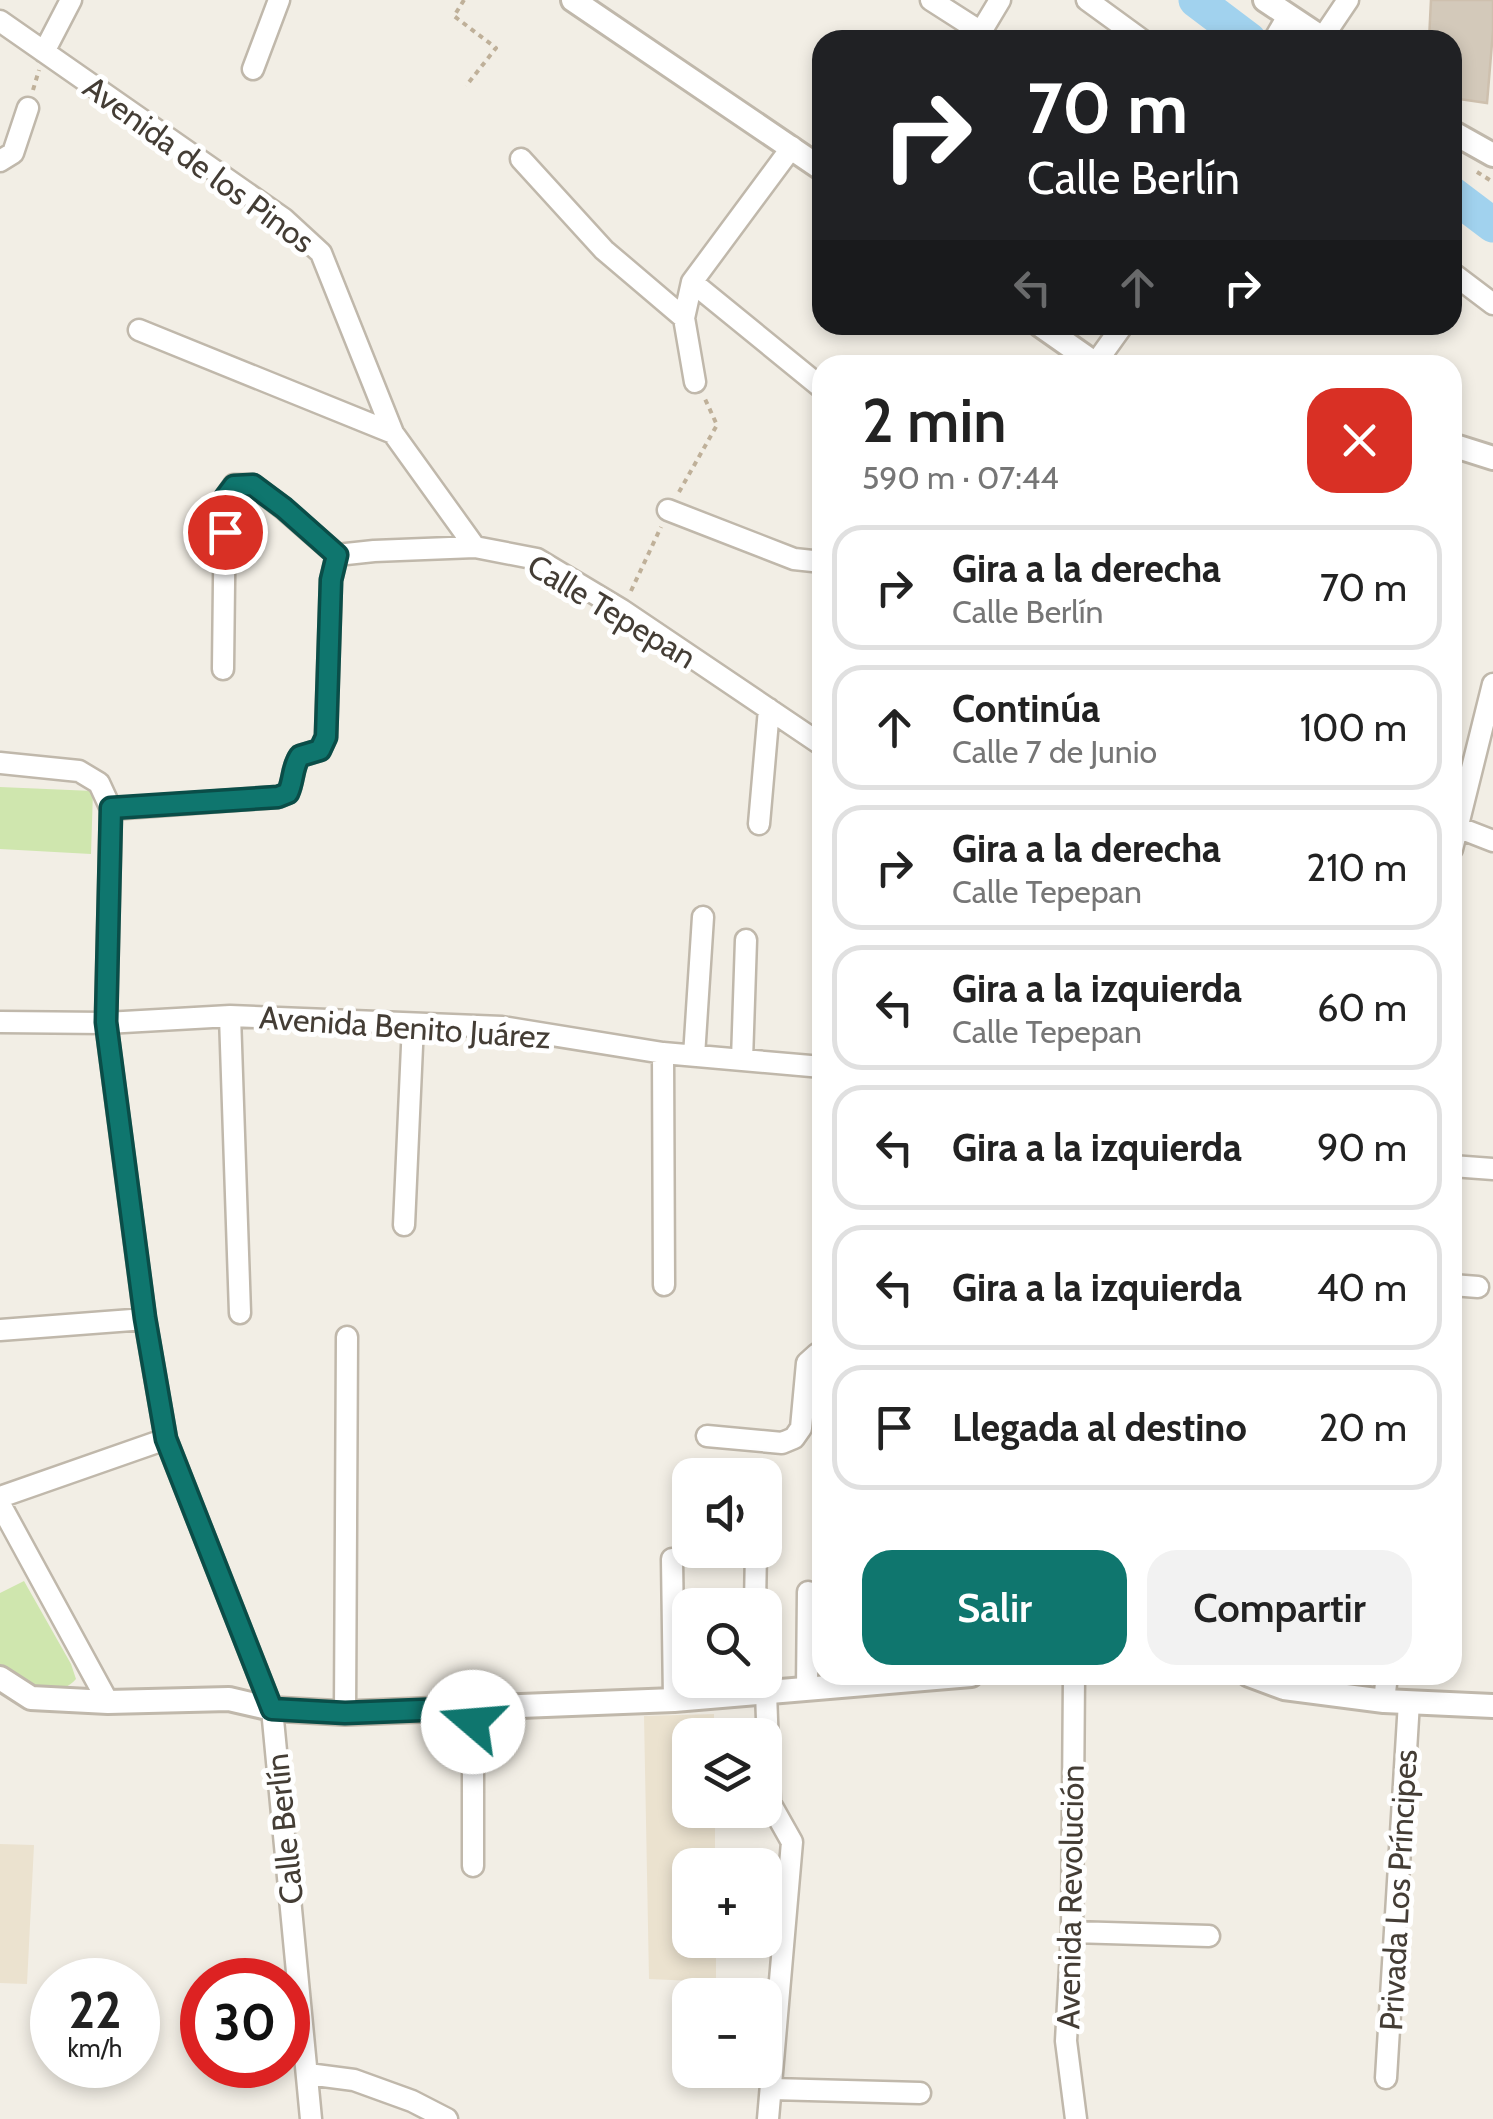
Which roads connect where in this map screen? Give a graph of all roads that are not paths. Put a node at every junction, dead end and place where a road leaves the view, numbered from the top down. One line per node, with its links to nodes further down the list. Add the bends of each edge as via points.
1 (71, 0): 15 (street)
2 (279, 0): 16 (street)
3 (573, 0): 19 (street)
4 (931, 0): 10 (street)
5 (1000, 0): 11 (street)
6 (1087, 0): 12 (street)
7 (1265, 0): 13 (street)
8 (1348, 0): 14 (street)
9 (0, 21): 15 (street, Avenida de los Pinos)
10 (970, 30)
11 (982, 30)
12 (1128, 30)
13 (1279, 30)
14 (1329, 30)
15 (44, 52): 33 (street, Avenida de los Pinos, via 284,219 321,253)
16 (252, 69)
17 (28, 108): 22 (street, via 12,153)
18 (1462, 138): 20 (street)
19 (792, 147): 23 (street); 25 (street)
20 (1493, 156)
21 (521, 160): 27 (street, via 604,250)
22 (0, 162)
23 (812, 162)
24 (1462, 281): 26 (street)
25 (692, 282): 27 (street); 31 (street)
26 (1493, 304)
27 (684, 318): 32 (street)
28 (139, 330): 33 (street)
29 (1054, 335): 30 (street)
30 (1082, 355)
31 (812, 380)
32 (695, 382)
33 (392, 433): 37 (street, Avenida de los Pinos)
34 (1462, 449): 35 (street)
35 (1493, 458)
36 (668, 510): 39 (street)
37 (475, 547): 38 (street, Calle Tepepan); 42 (street, Calle Tepepan, via 537,559)
38 (337, 555): 40 (street, via 253,485 234,486 225,498); 46 (street, via 326,737 320,750 294,764 288,793)
39 (812, 561)
40 (223, 669)
41 (1493, 684): 45 (street)
42 (769, 708): 43 (street, Calle Tepepan); 47 (street)
43 (812, 738)
44 (0, 763): 46 (street, via 79,771 99,782)
45 (1462, 806)
46 (111, 808): 54 (street, Calle Berlín)
47 (759, 824)
48 (1462, 838): 49 (street)
49 (1493, 840)
50 (702, 917): 57 (street)
51 (746, 940): 58 (street)
52 (230, 1016): 54 (street, Avenida Benito Juárez); 55 (street, Avenida Benito Juárez); 66 (street)
53 (0, 1022): 54 (street, Avenida Benito Juárez)
54 (106, 1022): 67 (street, Calle Berlín)
55 (412, 1024): 56 (street, Avenida Benito Juárez, via 502,1027); 62 (street)
56 (663, 1053): 57 (street, Avenida Benito Juárez); 63 (street)
57 (694, 1056): 58 (street, Avenida Benito Juárez)
58 (742, 1060): 59 (street, Avenida Benito Juárez)
59 (812, 1065)
60 (1462, 1167): 61 (street)
61 (1493, 1169)
62 (404, 1225)
63 (664, 1285)
64 (1462, 1286): 65 (street)
65 (1478, 1287)
66 (240, 1313)
67 (145, 1318): 68 (street); 72 (street, Calle Berlín)
68 (0, 1330)
69 (347, 1337): 92 (street)
70 (812, 1358): 71 (street, via 794,1438 782,1443)
71 (707, 1436)
72 (166, 1439): 73 (street); 91 (street, Calle Berlín)
73 (0, 1500): 87 (street)
74 (672, 1568): 85 (street)
75 (808, 1592): 82 (street)
76 (0, 1678): 87 (street, via 31,1698)
77 (854, 1685): 82 (street)
78 (1074, 1685): 94 (street, Avenida Revolución)
79 (1276, 1685): 86 (street)
80 (1385, 1685): 86 (street)
81 (782, 1689): 82 (street)
82 (807, 1689)
83 (689, 1698): 85 (street)
84 (758, 1698): 97 (street, via 770,1802 792,1842)
85 (674, 1700): 90 (street)
86 (1384, 1701): 88 (street)
87 (108, 1702): 91 (street, via 229,1700)
88 (1409, 1702): 89 (street); 99 (street, Privada Los Príncipes)
89 (1493, 1706)
90 (473, 1708): 92 (street); 93 (street)
91 (272, 1709): 92 (street); 96 (street, Calle Berlín)
92 (345, 1713)
93 (473, 1866)
94 (1072, 1932): 95 (street); 107 (street, Avenida Revolución, via 1066,2041)
95 (1209, 1936)
96 (297, 1958)
97 (781, 1978)
98 (310, 2074): 103 (street, via 354,2080)
99 (1386, 2078)
100 (309, 2088): 104 (street, Calle Berlín)
101 (772, 2088): 102 (street); 106 (street)
102 (920, 2093)
103 (412, 2110): 105 (street)
104 (312, 2119)
105 (447, 2119)
106 (768, 2119)
107 (1076, 2119)

